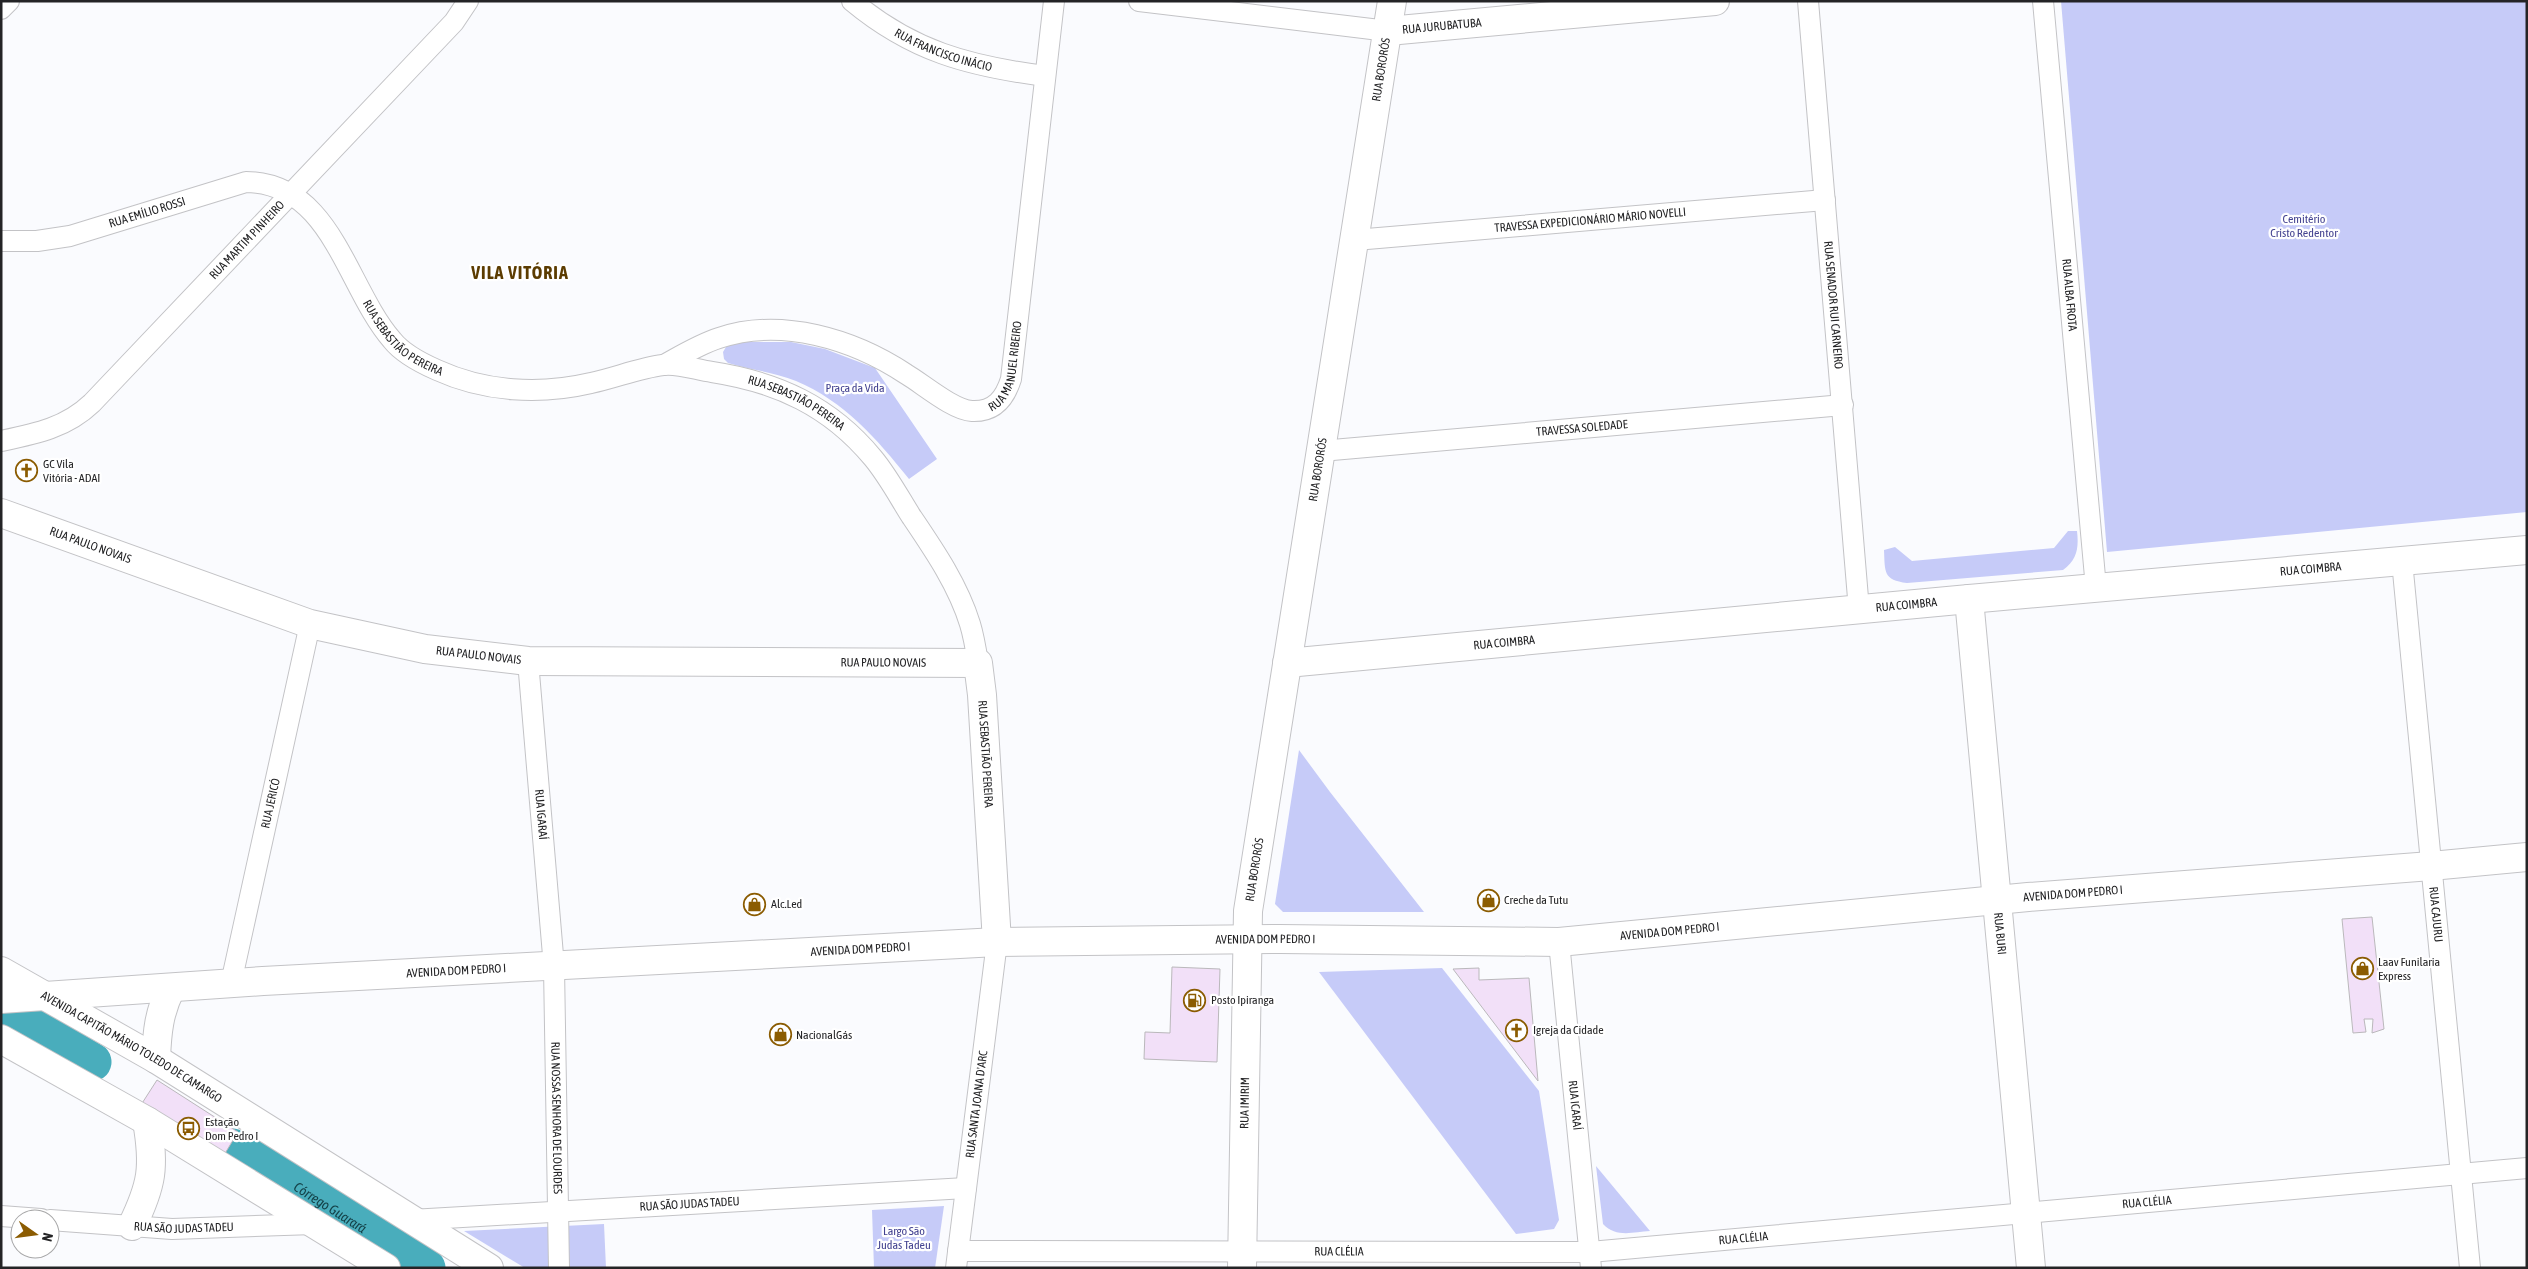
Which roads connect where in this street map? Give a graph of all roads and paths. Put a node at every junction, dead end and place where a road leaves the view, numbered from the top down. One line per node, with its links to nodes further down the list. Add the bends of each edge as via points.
1 (9, 1): 10 (street)
2 (468, 1): 13 (street, RUA MARTIM PINHEIRO, via 454,22)
3 (852, 1): 12 (street, RUA FRANCISCO INÁCIO, via 880,24 935,52 985,67)
4 (1054, 1): 12 (street, RUA MANUEL RIBEIRO)
5 (1139, 1): 11 (street, RUA JURUBATUBA)
6 (1392, 1): 11 (street, RUA BORORÓS)
7 (1715, 1): 11 (street, RUA JURUBATUBA)
8 (1808, 1): 14 (street, RUA SENADOR RUI CARNEIRO)
9 (2043, 1): 24 (street, RUA ALBA FROTA)
10 (1, 9)
11 (1388, 31): 15 (street, RUA BORORÓS)
12 (1045, 76): 17 (street, RUA MANUEL RIBEIRO, via 1011,378 1005,396 995,406 971,411 957,407 863,351 831,339 790,331 741,332 719,337)
13 (290, 193): 16 (street, RUA EMÍLIO ROSSI, via 272,184 246,182 70,236 37,241); 17 (street, RUA SEBASTIÃO PEREIRA, via 324,225 376,320 394,343 418,361 445,374 500,388 533,391 589,384); 19 (street, RUA MARTIM PINHEIRO, via 78,416 44,432)
14 (1825, 200): 15 (street, TRAVESSA EXPEDICIONÁRIO MÁRIO NOVELLI); 18 (street, RUA SENADOR RUI CARNEIRO)
15 (1355, 240): 20 (street, RUA BORORÓS)
16 (1, 241)
17 (664, 365): 30 (street, RUA SEBASTIÃO PEREIRA, via 760,381 792,393 858,441 875,461 957,590 970,624)
18 (1843, 405): 20 (street, TRAVESSA SOLEDADE); 26 (street, RUA SENADOR RUI CARNEIRO)
19 (1, 441)
20 (1321, 451): 29 (street, RUA BORORÓS)
21 (1, 513): 27 (street, RUA PAULO NOVAIS)
22 (2527, 550): 23 (street, RUA COIMBRA)
23 (2402, 561): 24 (street, RUA COIMBRA); 32 (street, RUA CAJURU)
24 (2096, 588): 25 (street, RUA COIMBRA)
25 (1969, 599): 26 (street, RUA COIMBRA); 33 (street, RUA BURI)
26 (1859, 610): 29 (street, RUA COIMBRA)
27 (310, 624): 28 (street, RUA PAULO NOVAIS, via 425,649); 39 (street, RUA JERICÓ)
28 (528, 661): 30 (street, RUA PAULO NOVAIS); 37 (street, RUA IGARAÍ)
29 (1287, 662): 34 (street, RUA BORORÓS, via 1248,911)
30 (978, 663): 35 (street, RUA SEBASTIÃO PEREIRA)
31 (2527, 857): 32 (street, AVENIDA DOM PEDRO I)
32 (2431, 866): 33 (street, AVENIDA DOM PEDRO I); 47 (street, RUA CAJURU)
33 (1998, 900): 36 (street, AVENIDA DOM PEDRO I); 50 (street, RUA BURI)
34 (1248, 939): 35 (street, AVENIDA DOM PEDRO I); 36 (street, AVENIDA DOM PEDRO I); 56 (street, RUA IMIRIM)
35 (997, 942): 37 (street, AVENIDA DOM PEDRO I); 48 (street, RUA SANTA JOANA D'ARC)
36 (1559, 942): 58 (street, RUA ICARAÍ)
37 (554, 967): 39 (street, AVENIDA DOM PEDRO I); 49 (street, RUA NOSSA SENHORA DE LOURDES)
38 (1, 971): 41 (street, AVENIDA CAPITÃO MÁRIO TOLEDO DE CAMARGO)
39 (230, 983): 40 (street, AVENIDA DOM PEDRO I)
40 (171, 988): 41 (street, AVENIDA DOM PEDRO I); 44 (street, via 157,1026)
41 (46, 997): 42 (street, AVENIDA DOM PEDRO I); 44 (street, AVENIDA CAPITÃO MÁRIO TOLEDO DE CAMARGO)
42 (7, 999)
43 (1, 1040): 45 (street)
44 (156, 1059): 51 (street, AVENIDA CAPITÃO MÁRIO TOLEDO DE CAMARGO)
45 (147, 1122): 53 (street); 54 (street, via 153,1152 150,1184)
46 (2527, 1168): 47 (street, RUA CLÉLIA)
47 (2461, 1174): 50 (street, RUA CLÉLIA); 63 (street, RUA CAJURU)
48 (966, 1188): 49 (street, RUA SÃO JUDAS TADEU); 55 (street, RUA SANTA JOANA D'ARC)
49 (557, 1212): 51 (street, RUA SÃO JUDAS TADEU); 61 (street, RUA NOSSA SENHORA DE LOURDES)
50 (2026, 1215): 58 (street, RUA CLÉLIA); 62 (street, RUA BURI)
51 (411, 1220): 60 (street, AVENIDA CAPITÃO MÁRIO TOLEDO DE CAMARGO)
52 (60, 1221): 54 (street, RUA SÃO JUDAS TADEU)
53 (316, 1224): 54 (street, RUA SÃO JUDAS TADEU, via 172,1229); 59 (street)
54 (132, 1226)
55 (957, 1259): 56 (street, RUA CLÉLIA)
56 (1242, 1260): 57 (street, RUA CLÉLIA)
57 (1410, 1260): 58 (street, RUA CLÉLIA)
58 (1591, 1260)
59 (386, 1268)
60 (489, 1268)
61 (559, 1268)
62 (2031, 1268)
63 (2470, 1268)

